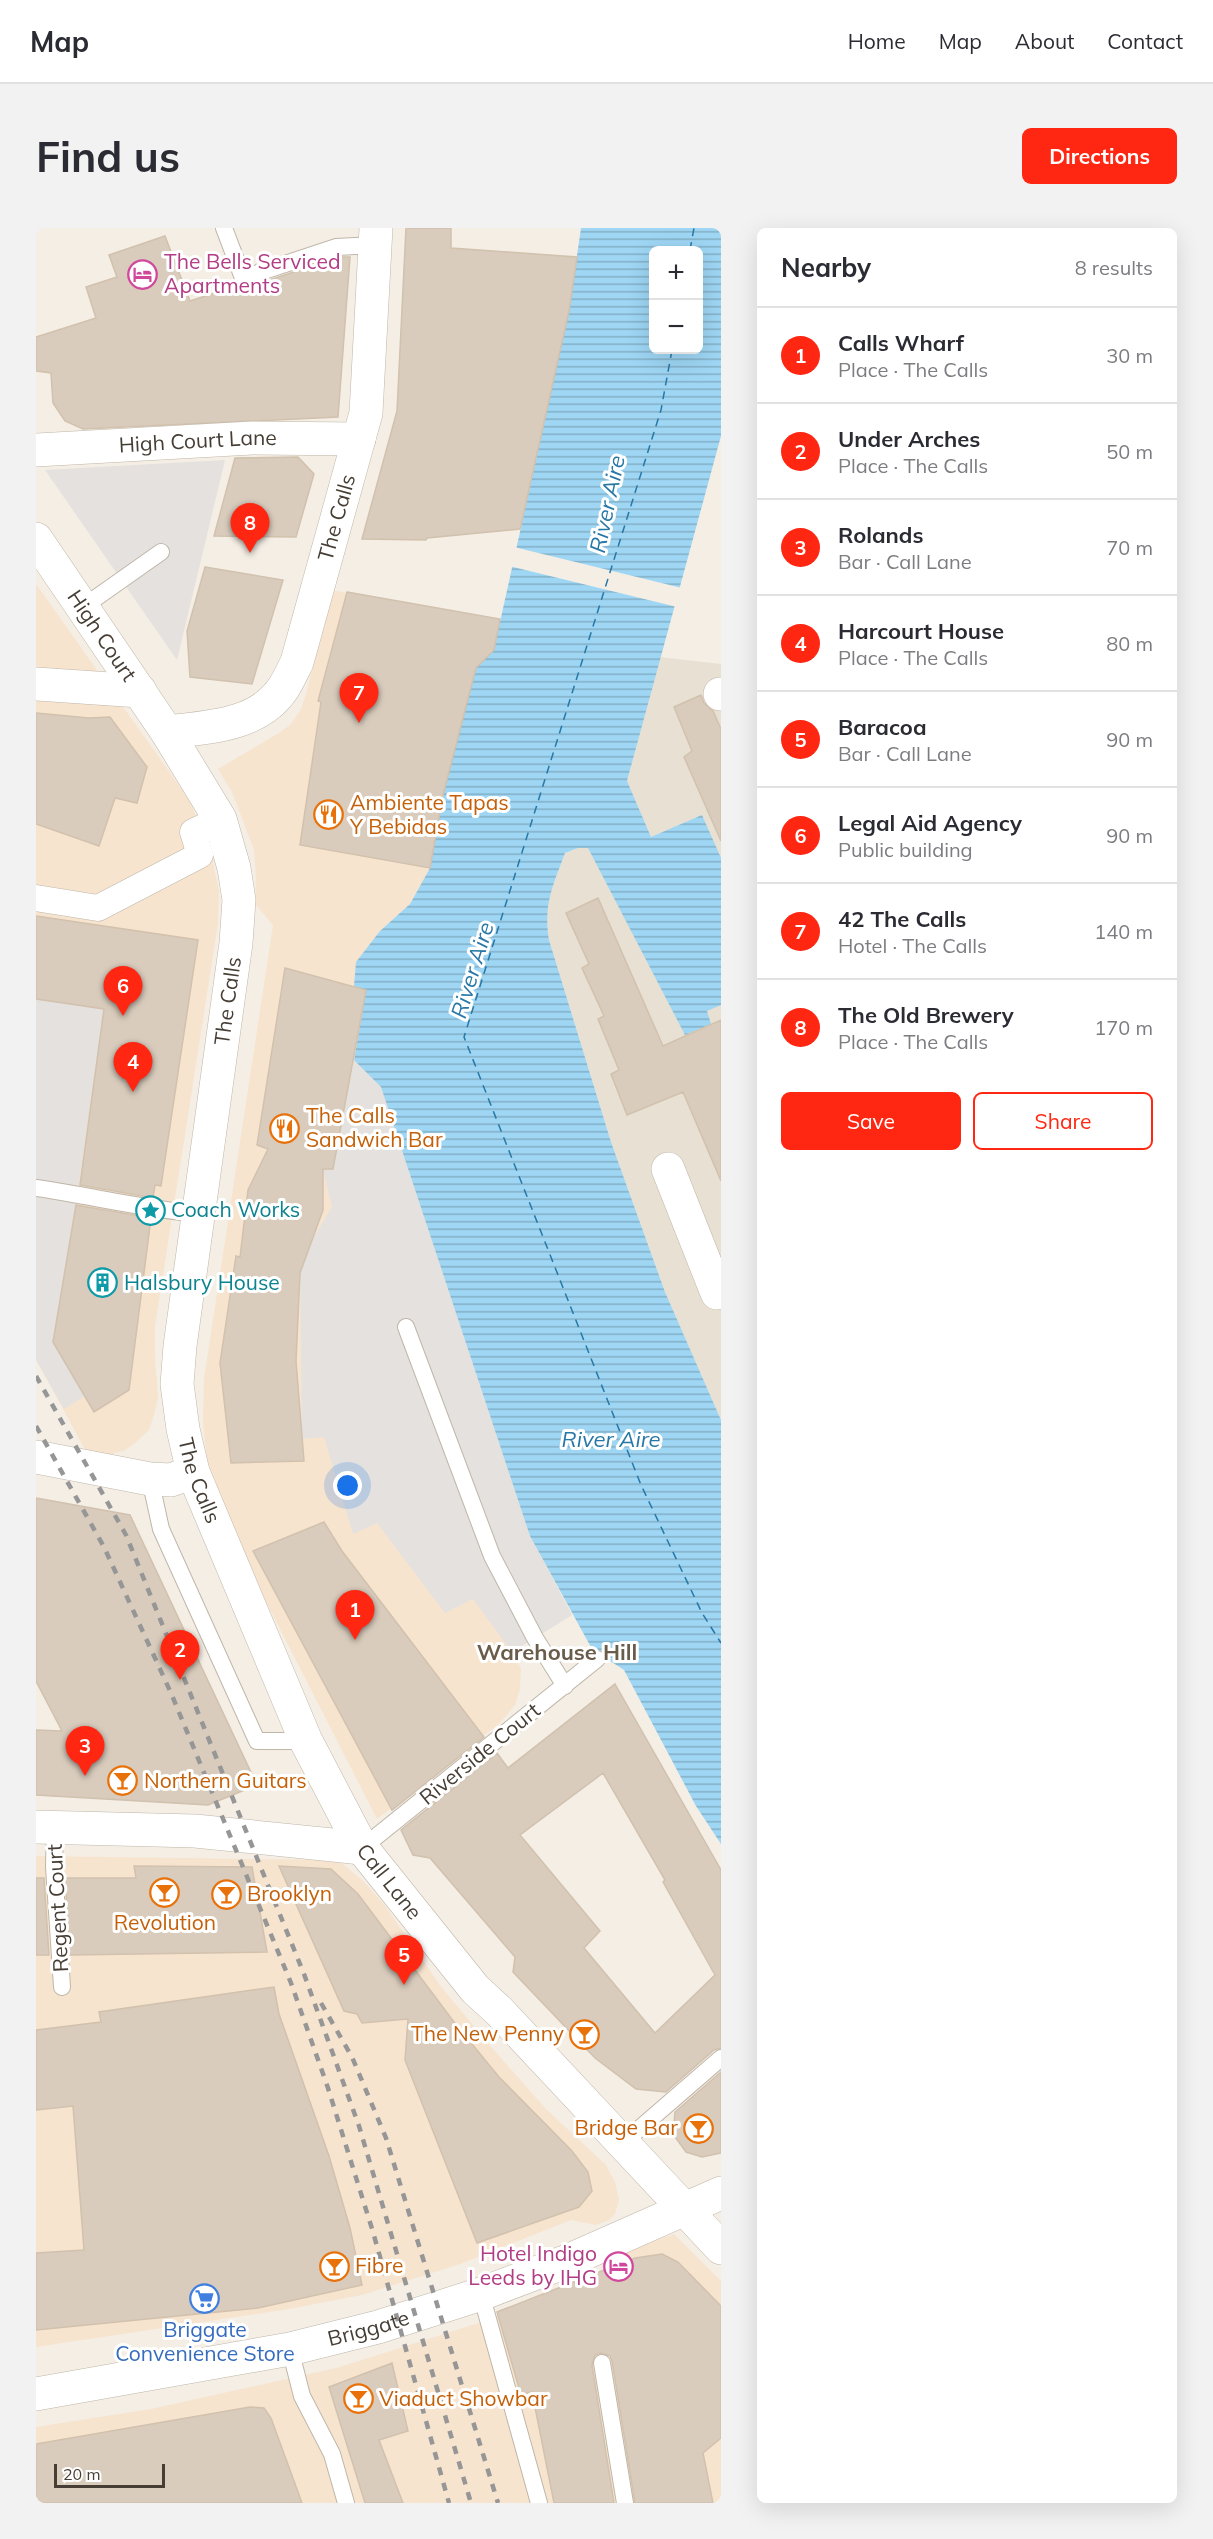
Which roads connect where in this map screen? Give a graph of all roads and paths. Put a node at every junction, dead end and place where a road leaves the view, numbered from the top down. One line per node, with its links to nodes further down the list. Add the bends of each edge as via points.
1 (224, 228): 2 (lane, via 243,278)
2 (375, 237): 3 (street, The Calls, via 366,413)
3 (359, 439): 4 (street, High Court Lane, via 252,438); 10 (street, The Calls, via 297,662 284,688 267,707 244,719)
4 (39, 446)
5 (36, 538): 7 (street, High Court)
6 (161, 552): 7 (lane)
7 (83, 607): 9 (street, High Court)
8 (36, 684): 9 (street)
9 (140, 691): 10 (street, High Court)
10 (167, 732): 11 (street, The Calls)
11 (220, 819): 12 (street, via 193,832 201,855 98,908); 15 (street, The Calls, via 234,868 238,900 236,943)
12 (36, 898)
13 (668, 1169): 16 (street, via 717,1293)
14 (36, 1188): 15 (lane, via 150,1210)
15 (199, 1214): 19 (street, The Calls, via 177,1384)
16 (721, 1292)
17 (406, 1327): 22 (lane, via 492,1556)
18 (36, 1457): 20 (street)
19 (193, 1472): 20 (street, via 171,1480); 23 (street, The Calls)
20 (150, 1479): 23 (lane, via 161,1529 257,1741)
21 (597, 1659): 22 (lane, Riverside Court)
22 (565, 1686): 25 (lane, Riverside Court)
23 (306, 1741): 25 (street, The Calls)
24 (45, 1828): 25 (street, Call Lane, via 195,1831); 26 (lane, Regent Court, via 54,1868)
25 (363, 1848): 28 (street, Call Lane, via 475,1989)
26 (62, 1988)
27 (721, 2058): 28 (lane)
28 (624, 2142): 30 (street, Call Lane)
29 (721, 2193): 30 (street, Briggate)
30 (685, 2210): 31 (street, Call Lane); 32 (street, Briggate)
31 (721, 2248)
32 (481, 2294): 33 (street, Briggate, via 347,2336); 37 (lane)
33 (290, 2349): 35 (street, Briggate); 36 (lane, via 302,2396 332,2454)
34 (602, 2363): 38 (lane)
35 (36, 2394)
36 (346, 2503)
37 (539, 2503)
38 (625, 2503)

